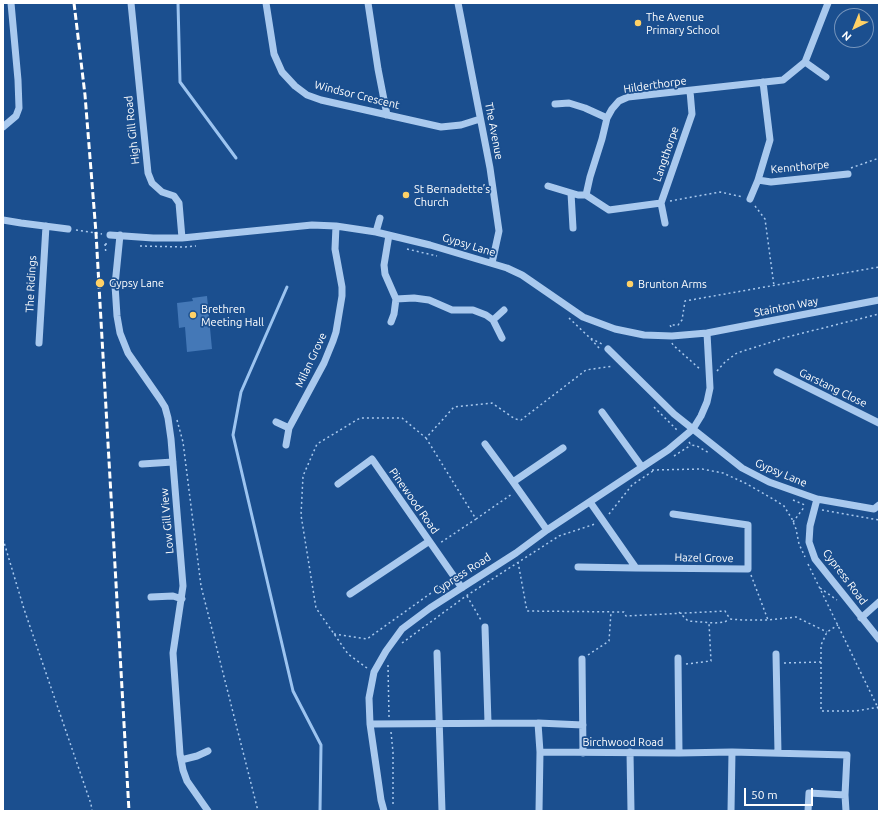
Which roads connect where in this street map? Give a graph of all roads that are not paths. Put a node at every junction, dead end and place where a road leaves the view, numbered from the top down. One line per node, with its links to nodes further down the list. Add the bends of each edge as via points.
1 (11, 3): 15 (street, via 19,108 16,116)
2 (131, 3): 34 (street, High Gill Road, via 148,173 152,183 162,192 174,196 179,202)
3 (266, 3): 12 (street, Windsor Crescent, via 274,54 282,72 295,86 307,95 321,100)
4 (368, 3): 12 (street)
5 (458, 3): 14 (street, The Avenue)
6 (828, 3): 7 (street, Hilderthorpe)
7 (805, 62): 8 (street); 9 (street, Hilderthorpe, via 783,80)
8 (826, 77)
9 (763, 82): 10 (street, Hilderthorpe); 17 (street, Kennthorpe, via 770,140)
10 (690, 91): 13 (street, Hilderthorpe, via 628,97 619,101); 22 (street, Langthorpe, via 692,114)
11 (555, 104): 13 (street, via 569,103)
12 (387, 115): 14 (street, Windsor Crescent, via 441,127 461,125)
13 (607, 118): 20 (street, Hilderthorpe)
14 (480, 119): 35 (street, The Avenue, via 499,230)
15 (3, 127)
16 (848, 174): 17 (street, Kennthorpe, via 771,182)
17 (758, 180): 21 (street)
18 (548, 186): 19 (street)
19 (571, 193): 20 (street); 28 (street)
20 (586, 195): 22 (street, via 609,210)
21 (750, 199)
22 (661, 203): 25 (street)
23 (380, 218): 30 (street)
24 (3, 220): 26 (street)
25 (665, 223)
26 (46, 226): 29 (street); 43 (street, The Ridings)
27 (336, 226): 30 (street, Gypsy Lane); 34 (street, Gypsy Lane, via 260,229); 49 (street, Milan Grove, via 335,249 342,296 336,332 324,363)
28 (573, 228)
29 (68, 229)
30 (376, 232): 33 (street, Gypsy Lane)
31 (108, 234): 32 (street, Gypsy Lane)
32 (120, 235): 34 (street, Gypsy Lane); 54 (street, Low Gill View, via 115,284 120,333 128,354 165,407)
33 (389, 235): 35 (street, Gypsy Lane); 36 (street, via 384,265 385,274)
34 (182, 238)
35 (492, 263): 41 (street, Gypsy Lane, via 522,275 583,316 616,329 644,335)
36 (396, 299): 39 (street, via 429,300 452,310 473,310); 40 (street)
37 (879, 299): 41 (street, Stainton Way)
38 (504, 310): 39 (street)
39 (493, 320): 42 (street)
40 (391, 322)
41 (707, 333): 50 (street, via 710,388 707,402)
42 (502, 338)
43 (39, 343)
44 (608, 348): 50 (street, Gypsy Lane, via 674,414)
45 (777, 372): 48 (street, Garstang Close)
46 (602, 412): 56 (street)
47 (276, 422): 49 (street)
48 (879, 423)
49 (288, 428): 52 (street, Milan Grove)
50 (693, 429): 56 (street, Cypress Road); 59 (street, Gypsy Lane, via 742,468 769,482)
51 (485, 444): 57 (street)
52 (286, 445)
53 (564, 448): 57 (street)
54 (173, 462): 55 (street); 70 (street, Low Gill View)
55 (142, 464)
56 (642, 467): 60 (street, Cypress Road)
57 (513, 482): 63 (street)
58 (338, 484): 64 (street, Pinewood Road, via 372,459)
59 (817, 499): 61 (street, Gypsy Lane); 72 (street, Cypress Road, via 809,542 815,559)
60 (590, 502): 63 (street, Cypress Road); 66 (street)
61 (877, 507)
62 (673, 514): 66 (street, Hazel Grove, via 748,526 748,569)
63 (547, 530): 67 (street, Cypress Road)
64 (428, 542): 67 (street, Pinewood Road); 68 (street)
65 (578, 568): 66 (street, Hazel Grove)
66 (636, 568)
67 (462, 588): 81 (street, Cypress Road, via 402,629 386,651 374,672 369,698)
68 (350, 594)
69 (151, 597): 70 (street, via 174,596)
70 (182, 599): 91 (street, Low Gill View, via 173,653)
71 (879, 602): 72 (street)
72 (861, 618): 74 (street, Cypress Road)
73 (485, 627): 80 (street)
74 (879, 639)
75 (437, 653): 79 (street)
76 (776, 654): 90 (street)
77 (582, 659): 83 (street)
78 (678, 661): 89 (street)
79 (440, 723): 80 (street); 81 (street); 95 (street)
80 (488, 723): 82 (street)
81 (370, 724): 94 (street, Cypress Road)
82 (538, 724): 83 (street); 85 (street)
83 (583, 725): 88 (street)
84 (208, 751): 91 (street)
85 (540, 752): 88 (street, Birchwood Road); 96 (street)
86 (630, 752): 88 (street, Birchwood Road); 89 (street, Birchwood Road); 97 (street)
87 (732, 752): 89 (street, Birchwood Road); 90 (street, Birchwood Road); 98 (street)
88 (583, 753)
89 (679, 753)
90 (778, 753): 92 (street, Birchwood Road, via 847,755)
91 (181, 760): 93 (street, Low Gill View, via 187,781)
92 (845, 795): 99 (street, via 809,793); 100 (street, Birchwood Road)
93 (206, 810)
94 (384, 811)
95 (442, 811)
96 (539, 811)
97 (631, 811)
98 (731, 811)
99 (808, 811)
100 (846, 811)

